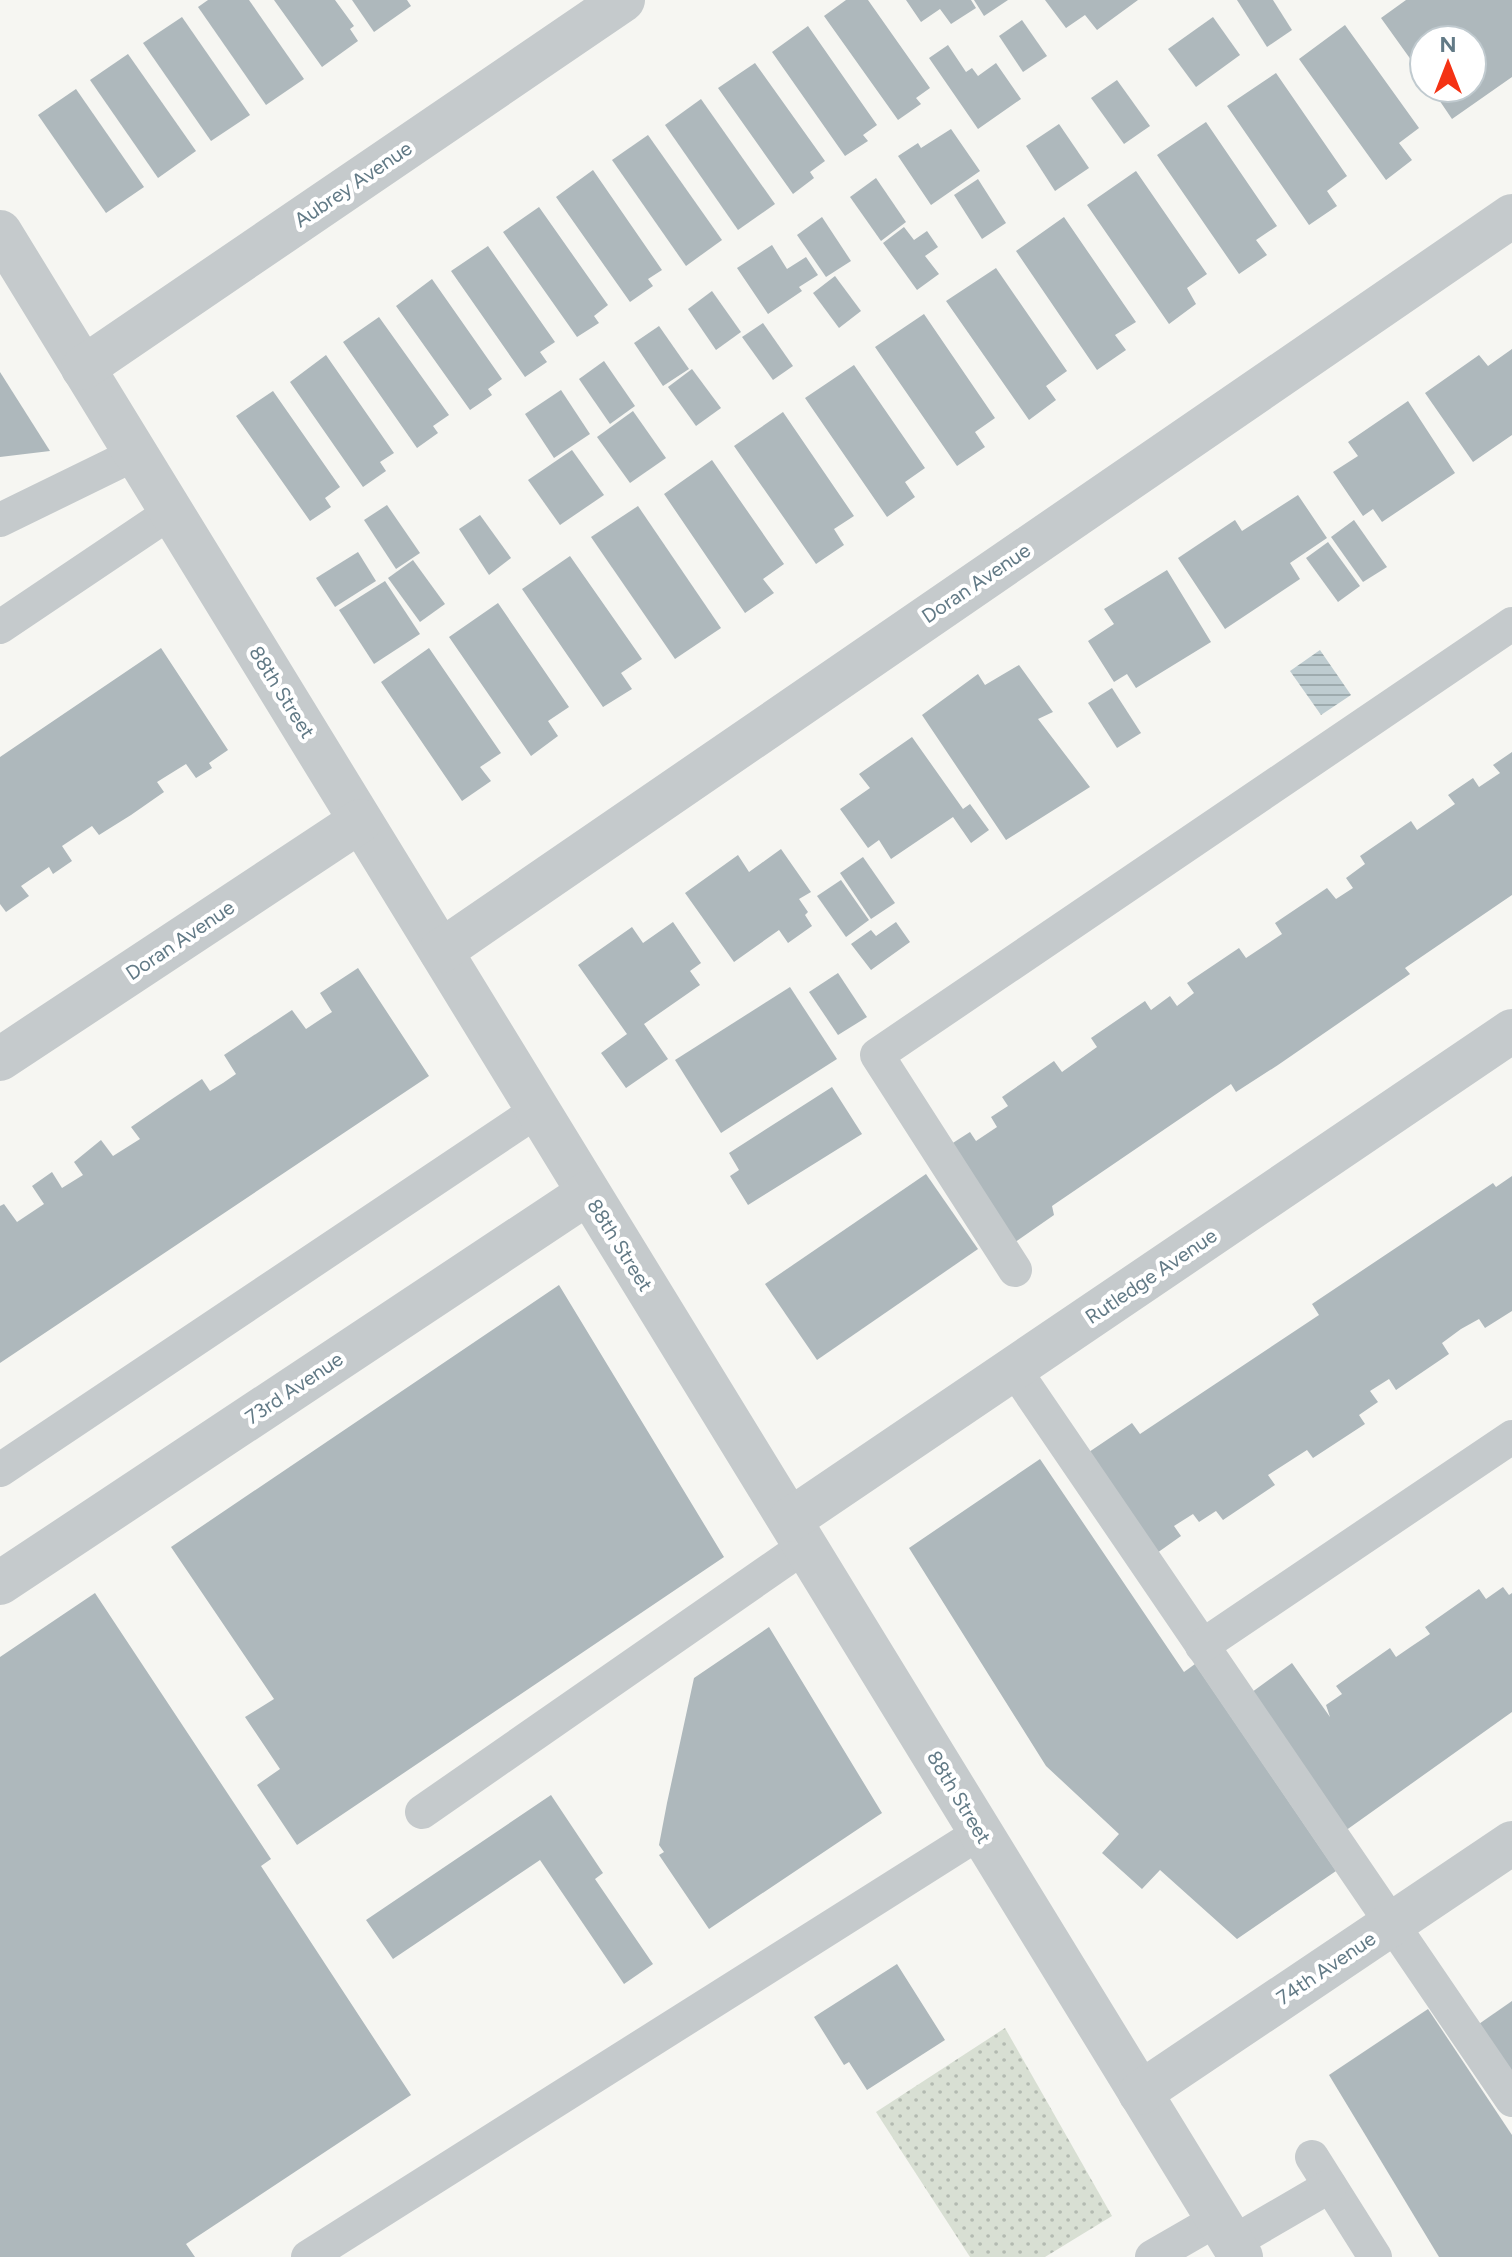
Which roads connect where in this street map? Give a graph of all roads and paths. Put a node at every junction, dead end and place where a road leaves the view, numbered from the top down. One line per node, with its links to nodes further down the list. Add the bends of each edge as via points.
1 (623, 0): 4 (street, Aubrey Avenue)
2 (1512, 216): 11 (street, Doran Avenue)
3 (0, 232): 4 (street, 88th Street)
4 (83, 368): 5 (street, 88th Street)
5 (135, 454): 6 (street, 88th Street); 7 (lane)
6 (171, 512): 9 (lane); 10 (street, 88th Street)
7 (0, 520)
8 (1512, 624): 16 (lane, via 877,1055)
9 (0, 627)
10 (360, 821): 11 (street, 88th Street); 13 (street, Doran Avenue)
11 (441, 951): 14 (street, 88th Street)
12 (1512, 1031): 17 (street, Rutledge Avenue)
13 (0, 1059)
14 (538, 1110): 15 (street, 88th Street); 19 (lane)
15 (588, 1193): 20 (street, 88th Street); 21 (street, 73rd Avenue)
16 (1015, 1270)
17 (1014, 1369): 20 (street, Rutledge Avenue); 22 (lane)
18 (1512, 1437): 22 (lane)
19 (0, 1470)
20 (798, 1533): 23 (lane); 24 (street, 88th Street)
21 (0, 1583)
22 (1202, 1646): 26 (lane)
23 (422, 1812)
24 (981, 1832): 27 (street, 88th Street); 30 (lane)
25 (1512, 1843): 26 (street, 74th Avenue)
26 (1390, 1925): 27 (street, 74th Avenue); 28 (lane)
27 (1140, 2093): 29 (street, 88th Street)
28 (1512, 2100)
29 (1230, 2240): 31 (lane); 32 (lane, via 1321,2172)
30 (308, 2257)
31 (1152, 2257)
32 (1375, 2257)

